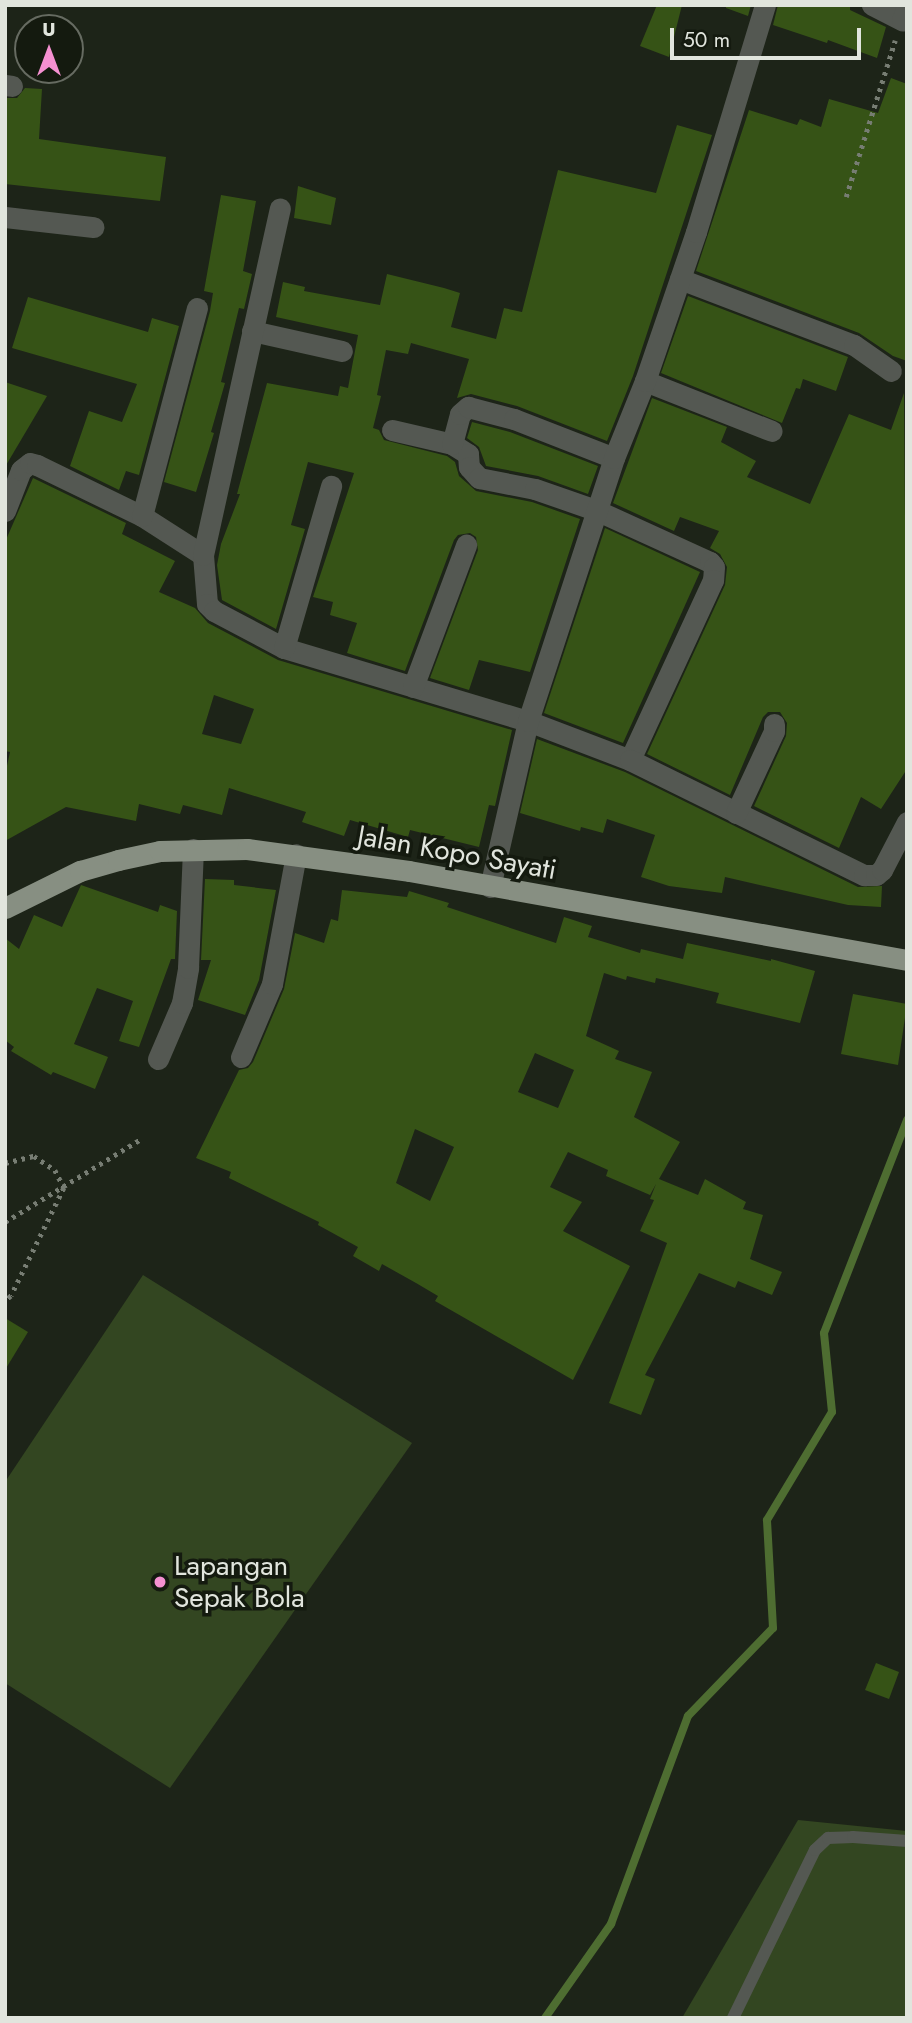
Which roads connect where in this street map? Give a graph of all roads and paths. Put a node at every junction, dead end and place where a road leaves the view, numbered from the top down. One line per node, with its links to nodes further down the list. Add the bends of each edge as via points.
1 (765, 5): 8 (street)
2 (872, 5): 3 (street)
3 (904, 13): 4 (path)
4 (846, 197)
5 (280, 208): 10 (street)
6 (5, 216): 7 (street)
7 (93, 227)
8 (680, 279): 12 (street, via 854,345); 13 (street)
9 (197, 308): 21 (street)
10 (252, 331): 11 (street); 23 (street)
11 (341, 351)
12 (891, 371)
13 (645, 381): 15 (street); 17 (street)
14 (392, 430): 16 (street)
15 (772, 431)
16 (452, 444): 17 (street, via 460,414 468,407 514,419); 20 (street, via 468,454 469,467 479,478 535,489)
17 (614, 458): 20 (street)
18 (331, 486): 24 (street)
19 (5, 511): 21 (street, via 21,470 30,463)
20 (598, 511): 26 (street); 28 (street, via 714,567 713,580)
21 (142, 516): 23 (street)
22 (466, 545): 25 (street)
23 (203, 555): 24 (street, via 207,604)
24 (284, 648): 25 (street)
25 (413, 687): 26 (street)
26 (528, 721): 28 (street); 33 (street)
27 (774, 724): 29 (street)
28 (630, 760): 29 (street)
29 (736, 813): 30 (street, via 870,876 882,870)
30 (907, 822)
31 (193, 849): 32 (main road, Jalan Kopo Sayati); 34 (main road, Jalan Kopo Sayati, via 160,851 80,871); 37 (street, via 182,1003)
32 (296, 853): 33 (main road, Jalan Kopo Sayati); 36 (street, via 272,984)
33 (490, 887): 35 (main road, Jalan Kopo Sayati)
34 (5, 908)
35 (907, 960)
36 (241, 1057)
37 (158, 1059)
38 (141, 1139): 40 (path)
39 (5, 1163): 40 (path, via 34,1156 55,1170)
40 (64, 1188): 41 (path); 42 (path)
41 (5, 1222)
42 (5, 1301)
43 (907, 1841): 44 (lane, via 828,1839 815,1850)
44 (733, 2018)

